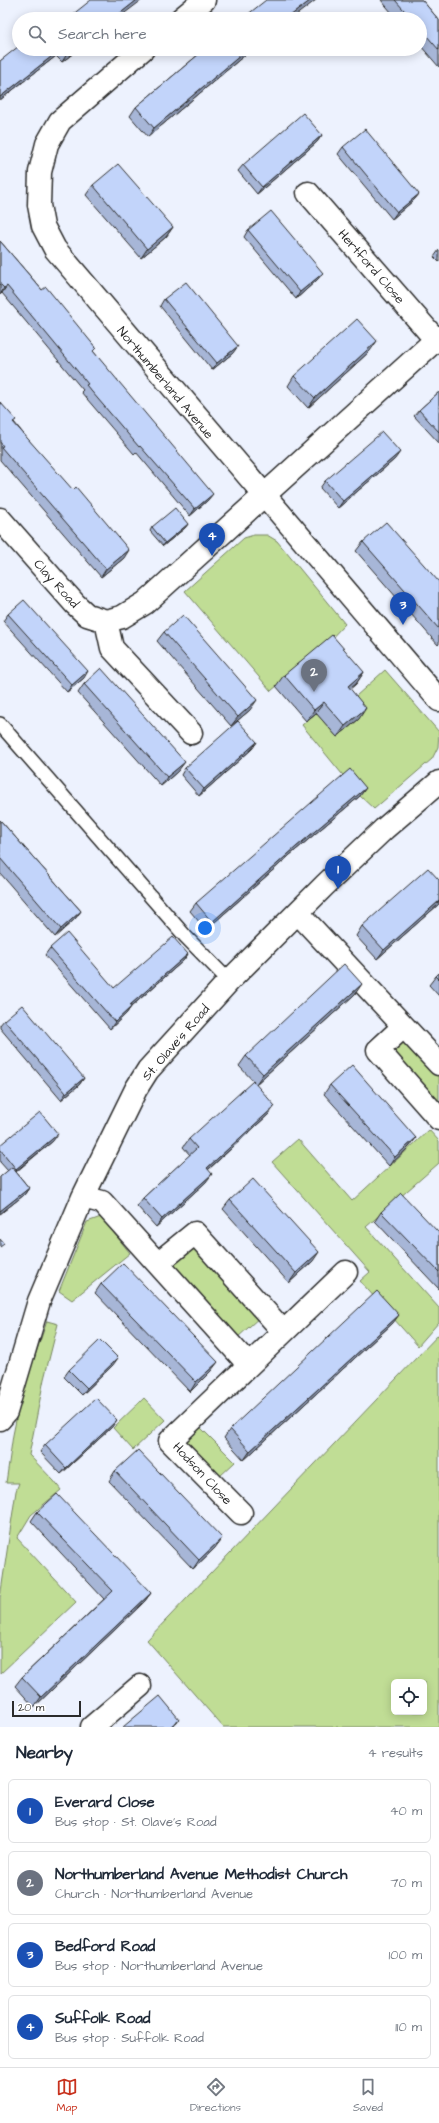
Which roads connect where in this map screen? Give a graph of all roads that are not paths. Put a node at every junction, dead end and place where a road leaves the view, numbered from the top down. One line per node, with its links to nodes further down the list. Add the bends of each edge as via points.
1 (204, 0): 2 (street)
2 (189, 12)
3 (135, 56): 6 (street, Northumberland Avenue, via 60,121 47,144 40,172 39,205 43,226 55,249)
4 (308, 193): 5 (street, Hertford Close)
5 (437, 338): 6 (street)
6 (263, 495): 8 (street, via 227,531 145,603 122,617); 9 (street, Northumberland Avenue)
7 (0, 519): 8 (street, Clay Road, via 75,604 87,615)
8 (106, 621): 11 (street, via 112,648)
9 (439, 700)
10 (0, 724): 14 (lane, via 186,938)
11 (191, 733)
12 (439, 782): 13 (street, St. Olave's Road, via 384,829)
13 (298, 913): 14 (street, St. Olave's Road); 15 (street)
14 (229, 982): 18 (street, St. Olave's Road, via 148,1070 136,1089)
15 (403, 1027): 16 (street); 17 (street, via 378,1050)
16 (439, 1064)
17 (439, 1120)
18 (83, 1197): 19 (street, via 102,1202); 23 (street, St. Olave's Road, via 39,1301 6,1412)
19 (158, 1263): 21 (street, via 195,1233); 22 (street)
20 (346, 1272): 21 (street, Hodson Close)
21 (283, 1331): 22 (street, Hodson Close)
22 (248, 1364): 24 (street, Hodson Close, via 170,1441)
23 (0, 1419)
24 (241, 1513)
25 (140, 1686): 26 (street)
26 (92, 1727)

